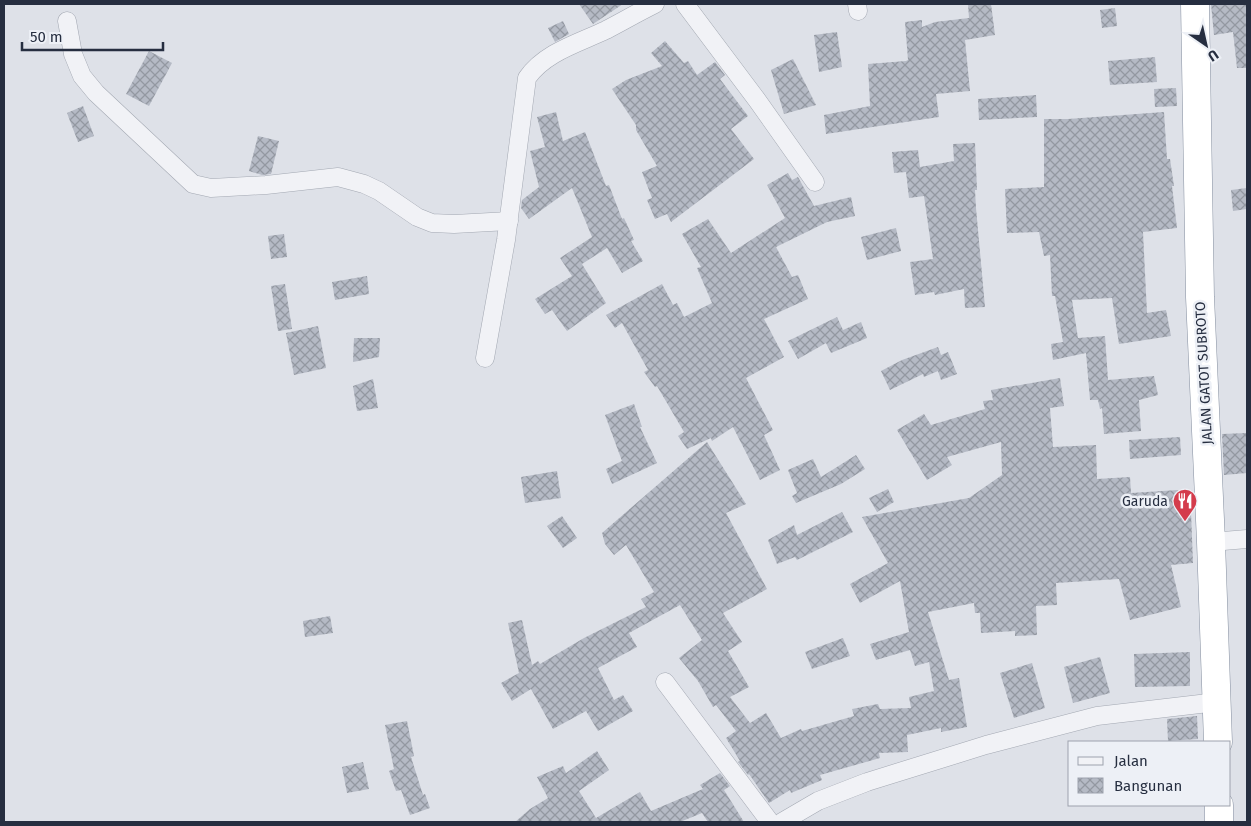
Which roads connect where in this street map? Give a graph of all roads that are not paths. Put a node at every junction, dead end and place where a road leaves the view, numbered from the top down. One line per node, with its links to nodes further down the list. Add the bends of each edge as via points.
1 (655, 4): 6 (street, via 549,56 527,78)
2 (684, 4): 5 (street, via 752,92)
3 (1196, 4): 9 (highway, JALAN GATOT SUBROTO, via 1200,297)
4 (67, 21): 6 (street, via 82,76 193,184 210,188 338,177 379,191 432,223)
5 (815, 182)
6 (509, 221): 7 (street)
7 (485, 358)
8 (1247, 539): 9 (street)
9 (1211, 542): 11 (highway, JALAN GATOT SUBROTO)
10 (665, 682): 14 (street)
11 (1217, 702): 12 (highway, JALAN GATOT SUBROTO); 15 (street, via 1097,716 986,745 867,782 818,801)
12 (1218, 741)
13 (1219, 806): 16 (highway)
14 (770, 822)
15 (782, 822)
16 (1219, 822)

